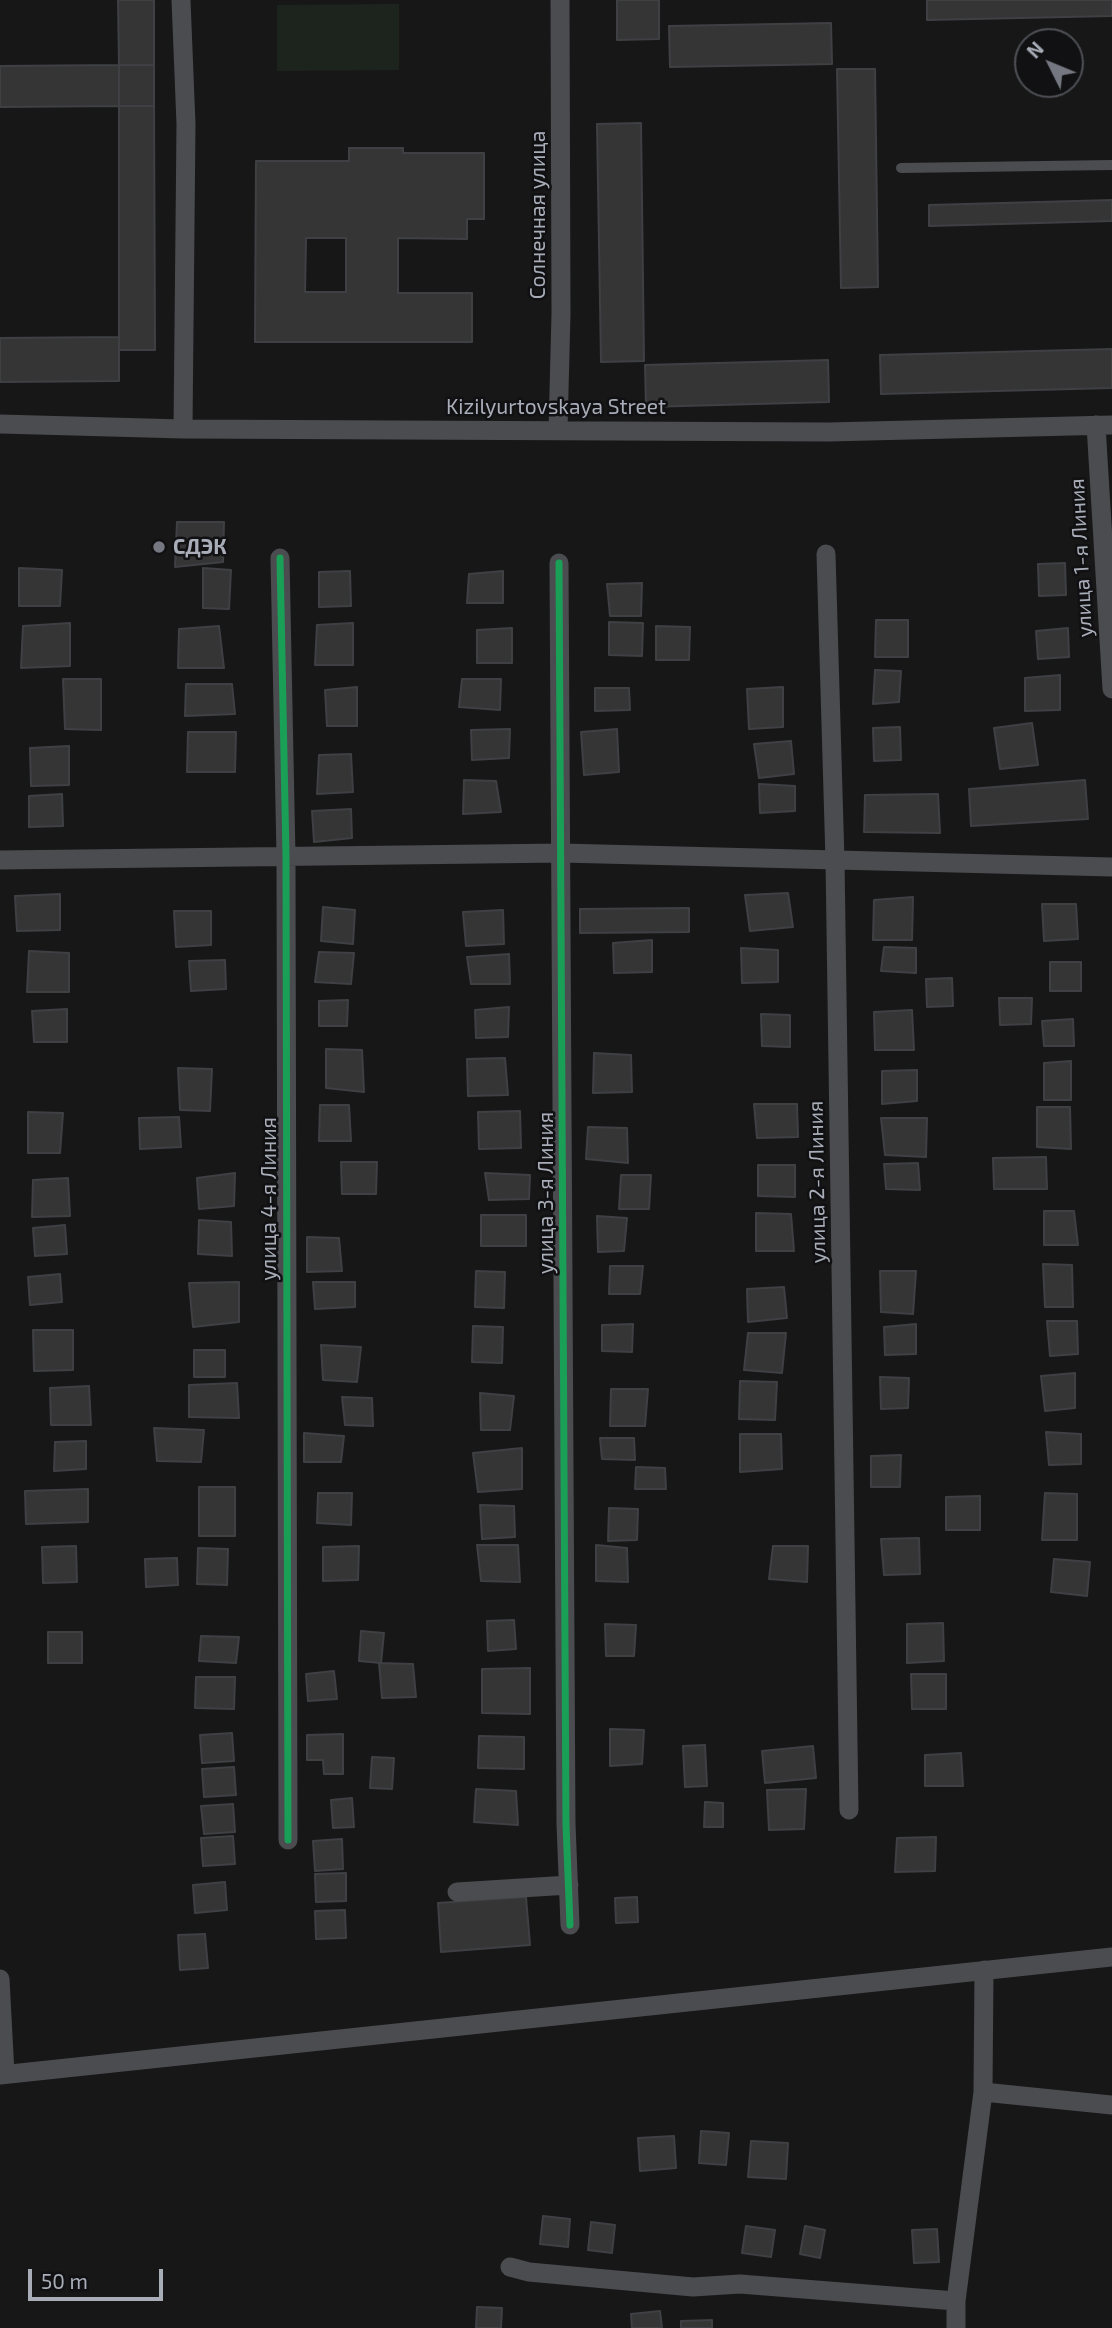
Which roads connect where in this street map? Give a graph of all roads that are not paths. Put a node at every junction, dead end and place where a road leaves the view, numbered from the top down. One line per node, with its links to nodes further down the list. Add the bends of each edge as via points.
1 (181, 0): 7 (street, via 186,124)
2 (560, 0): 8 (street, Солнечная улица)
3 (1112, 165): 4 (lane)
4 (901, 168)
5 (0, 424): 7 (street, Kizilyurtovskaya Street)
6 (1104, 425): 8 (street, Kizilyurtovskaya Street, via 829,432); 12 (street, улица 1-я Линия)
7 (183, 429): 8 (street, Kizilyurtovskaya Street)
8 (558, 430)
9 (826, 554): 16 (street, улица 2-я Линия)
10 (280, 558): 14 (street, улица 4-я Линия)
11 (559, 563): 13 (street, улица 3-я Линия)
12 (1112, 689)
13 (562, 853): 14 (street); 16 (street); 20 (street, улица 3-я Линия)
14 (286, 856): 15 (street); 19 (street, улица 4-я Линия)
15 (0, 860)
16 (835, 860): 17 (street); 18 (street, улица 2-я Линия)
17 (1112, 867)
18 (849, 1810)
19 (288, 1840)
20 (569, 1885): 21 (street); 22 (street, улица 3-я Линия)
21 (457, 1892)
22 (570, 1925)
23 (1112, 1957): 24 (street)
24 (984, 1970): 26 (street); 27 (street)
25 (0, 1979): 26 (street)
26 (2, 2074)
27 (983, 2092): 28 (street); 30 (street)
28 (1112, 2105)
29 (510, 2267): 30 (street, via 693,2287 740,2284)
30 (956, 2301): 31 (street)
31 (956, 2328)

